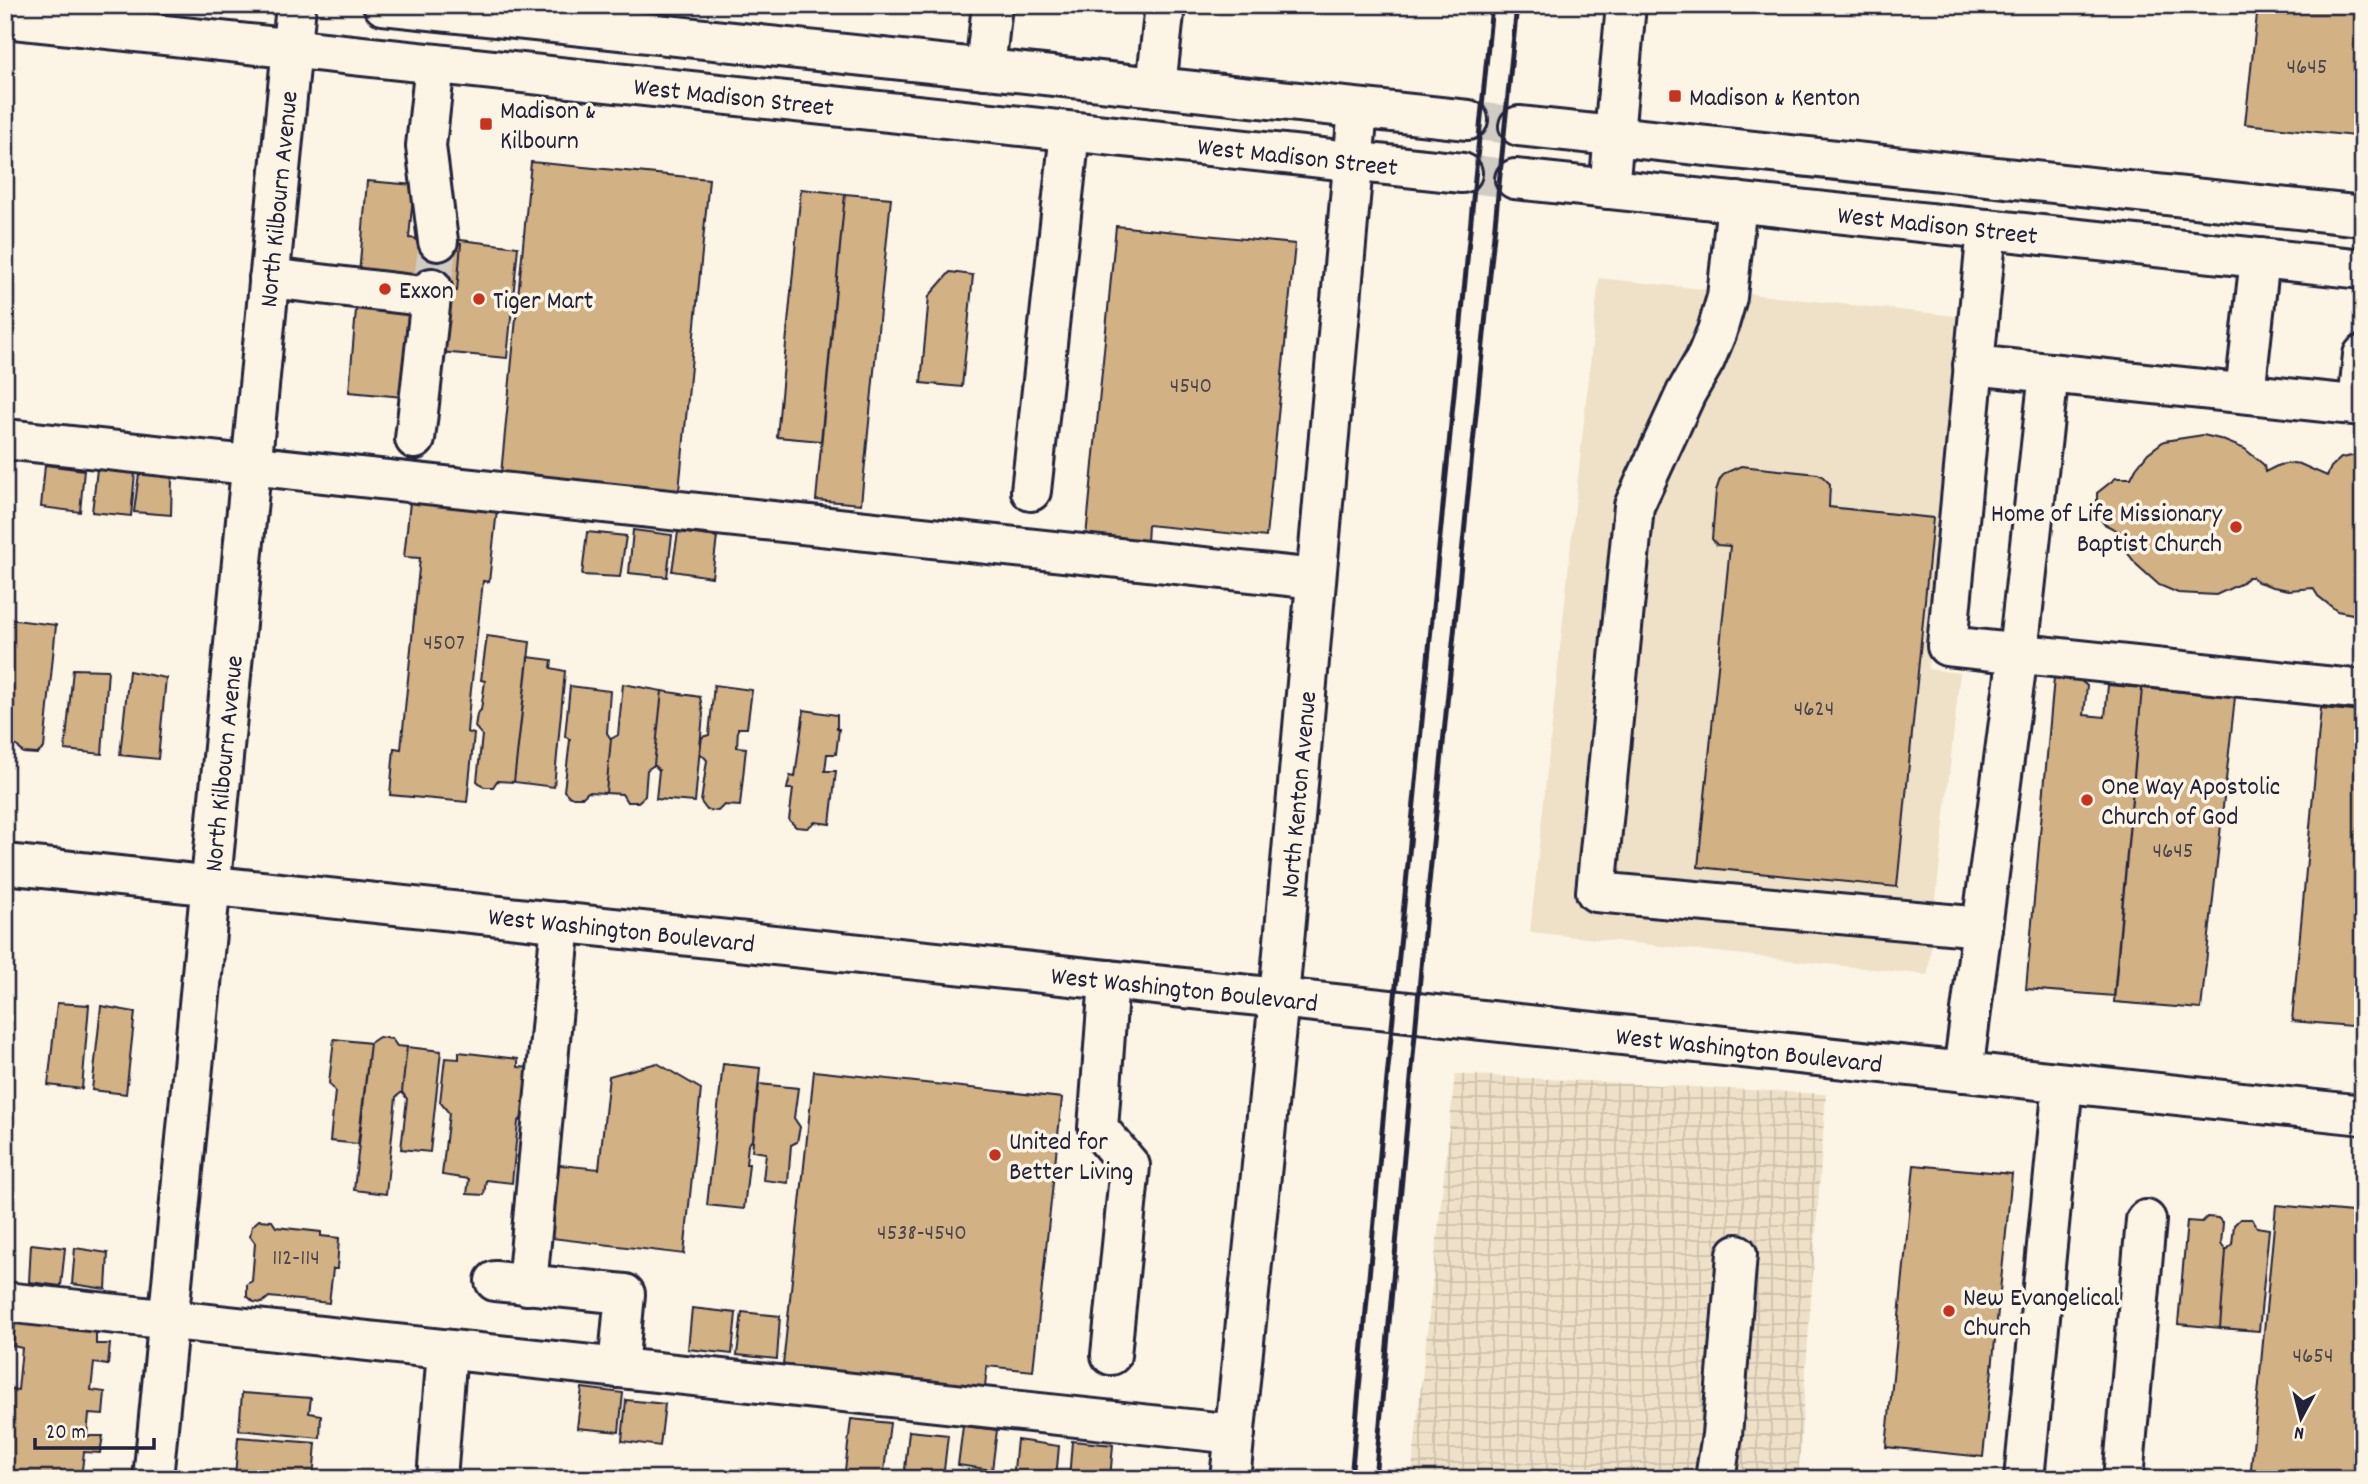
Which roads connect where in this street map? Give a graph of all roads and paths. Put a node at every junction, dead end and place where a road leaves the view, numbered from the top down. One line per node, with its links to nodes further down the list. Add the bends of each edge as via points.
1 (296, 5): 7 (street, North Kilbourn Avenue)
2 (383, 5): 9 (street, West Madison Street)
3 (992, 5): 9 (street)
4 (1166, 5): 10 (street)
5 (1626, 5): 15 (street)
6 (5, 19): 7 (street, West Madison Street)
7 (292, 49): 8 (street, West Madison Street); 26 (street, North Kilbourn Avenue)
8 (435, 64): 14 (street, West Madison Street); 23 (street, via 426,146)
9 (985, 69): 10 (street, West Madison Street)
10 (1156, 87): 11 (street, West Madison Street)
11 (1358, 109): 12 (street, West Madison Street); 16 (street, North Kenton Avenue)
12 (1468, 120)
13 (1519, 126): 15 (street, West Madison Street)
14 (1070, 132): 16 (street, West Madison Street); 35 (street)
15 (1614, 136): 19 (street); 21 (street, West Madison Street)
16 (1354, 162): 17 (street, West Madison Street); 36 (street, North Kenton Avenue)
17 (1462, 173)
18 (1515, 179): 19 (street, West Madison Street)
19 (1609, 189): 20 (street, West Madison Street)
20 (1737, 202): 22 (street, West Madison Street); 42 (street, via 1727,297 1717,331 1634,506 1595,892)
21 (2363, 216)
22 (1987, 229): 24 (street, West Madison Street); 28 (street)
23 (438, 241)
24 (2260, 258): 25 (street, West Madison Street); 30 (street)
25 (2363, 269)
26 (270, 278): 33 (street, via 432,293); 34 (street, North Kilbourn Avenue)
27 (2363, 355): 31 (street)
28 (1973, 365): 29 (street); 37 (street, via 1947,646)
29 (2049, 373): 30 (street); 37 (street)
30 (2245, 393): 31 (street)
31 (2360, 406)
32 (5, 439): 34 (street)
33 (415, 439)
34 (251, 466): 36 (street); 40 (street, North Kilbourn Avenue)
35 (1031, 491)
36 (1316, 579): 44 (street, North Kenton Avenue)
37 (2018, 653): 38 (street); 42 (street)
38 (2363, 690)
39 (5, 864): 40 (street, West Washington Boulevard)
40 (211, 885): 41 (street, West Washington Boulevard); 51 (street, North Kilbourn Avenue)
41 (561, 922): 43 (street, West Washington Boulevard); 54 (street, via 511,1283 625,1294)
42 (1982, 927): 45 (street)
43 (1110, 980): 44 (street, West Washington Boulevard); 53 (street, via 1098,1128 1130,1166)
44 (1279, 998): 45 (street, West Washington Boulevard); 55 (street, North Kenton Avenue)
45 (1962, 1072): 46 (street, West Washington Boulevard)
46 (2063, 1083): 47 (street, West Washington Boulevard); 60 (street)
47 (2363, 1115)
48 (2146, 1220): 61 (street)
49 (1737, 1254): 59 (street)
50 (5, 1302): 51 (street)
51 (168, 1320): 52 (street); 56 (street, North Kilbourn Avenue)
52 (447, 1350): 54 (street); 57 (street)
53 (1111, 1355)
54 (618, 1368): 55 (street)
55 (1235, 1434): 58 (street, North Kenton Avenue)
56 (153, 1479)
57 (437, 1479)
58 (1230, 1479)
59 (1715, 1479)
60 (2024, 1479)
61 (2123, 1479)

